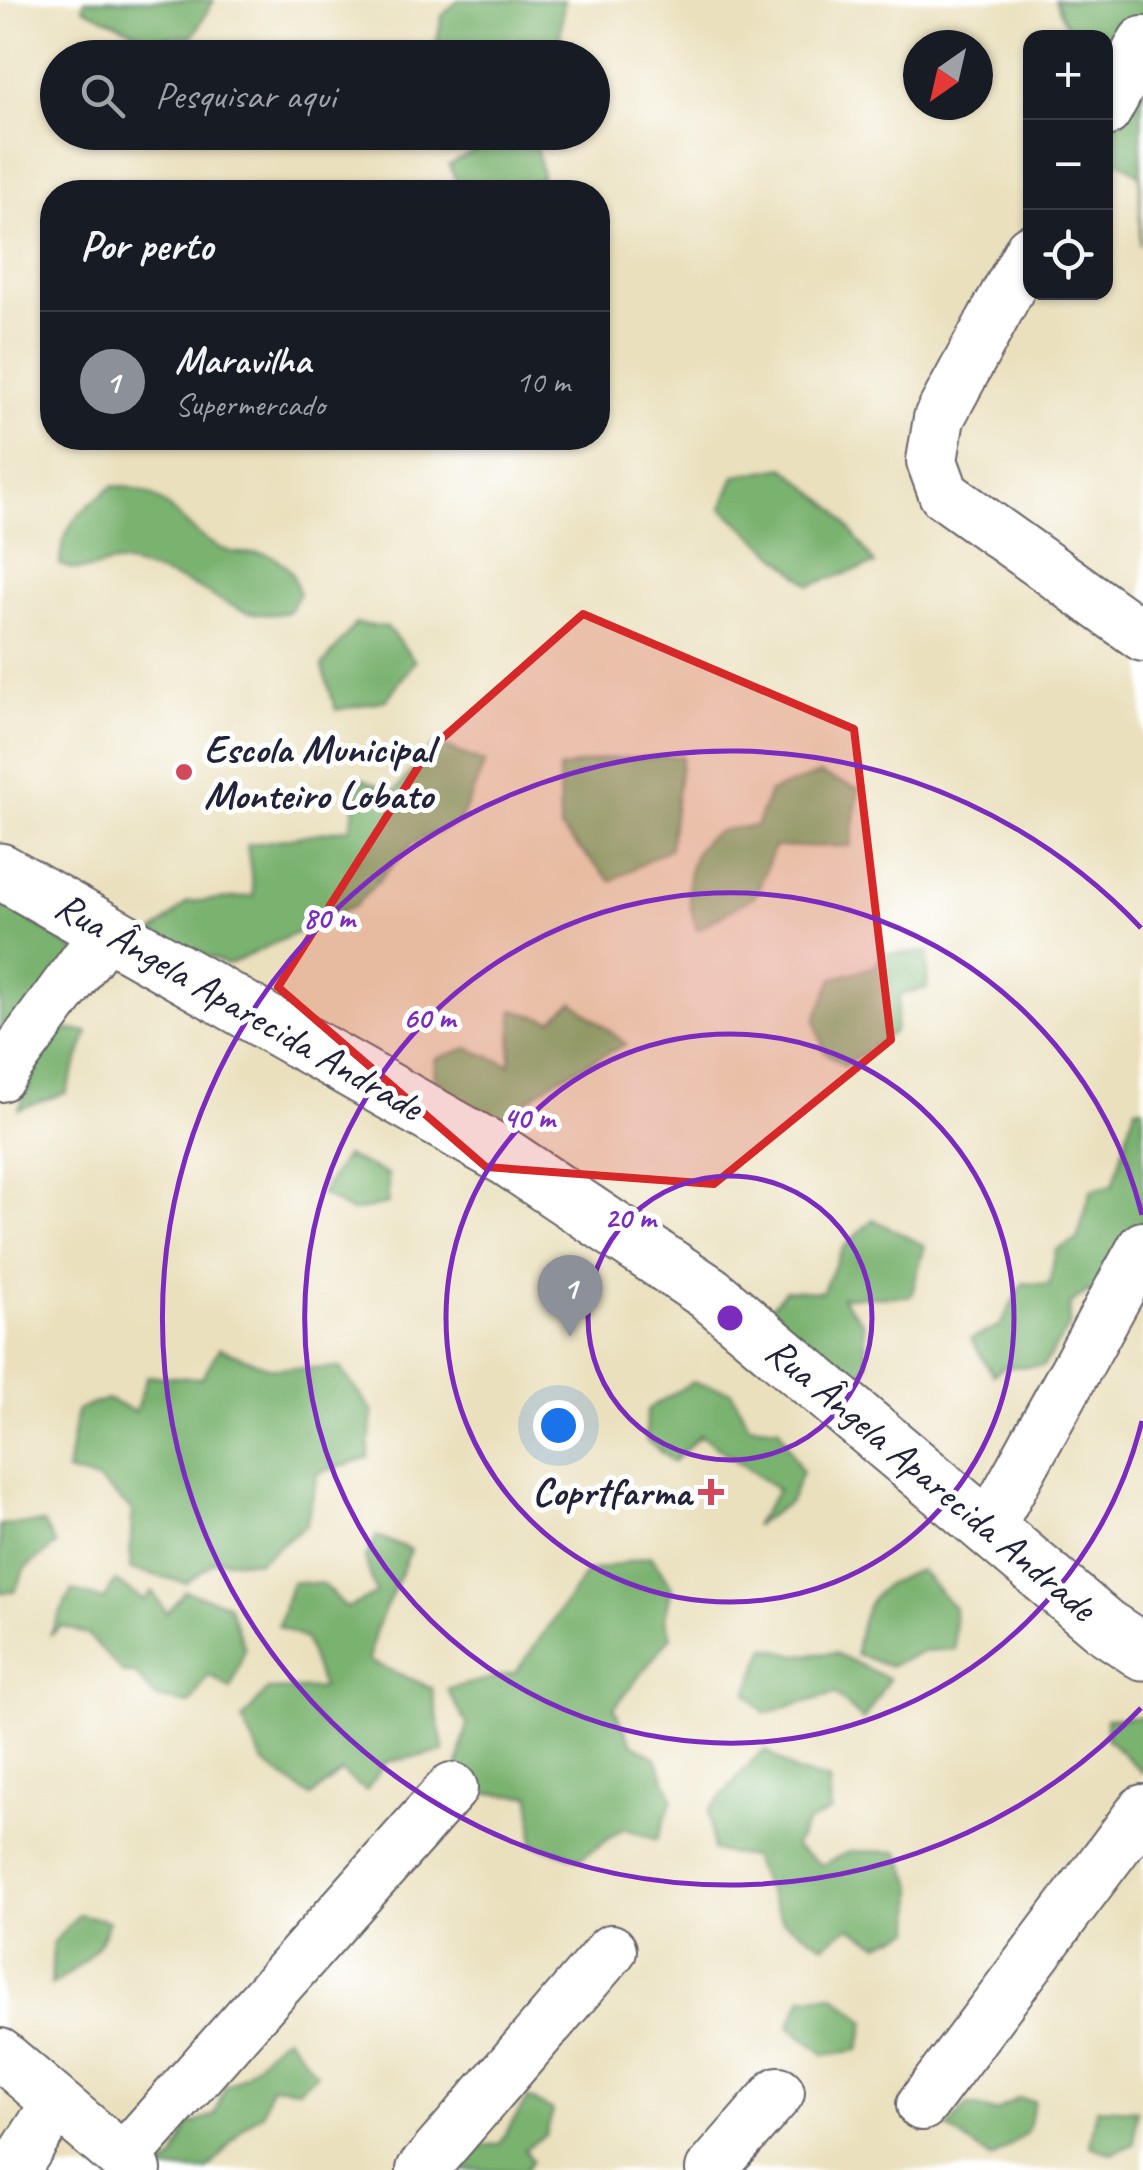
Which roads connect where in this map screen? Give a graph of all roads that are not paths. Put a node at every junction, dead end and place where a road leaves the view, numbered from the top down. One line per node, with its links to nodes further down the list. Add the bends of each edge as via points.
1 (1143, 42): 2 (street)
2 (1113, 99)
3 (1023, 263): 4 (street, via 940,418 932,460 944,494)
4 (1143, 636)
5 (0, 872): 6 (street, Rua Ângela Aparecida Andrade)
6 (107, 931): 7 (street); 9 (street, Rua Ângela Aparecida Andrade, via 507,1158 709,1293)
7 (0, 1076)
8 (1143, 1247): 9 (street)
9 (988, 1529): 10 (street, Rua Ângela Aparecida Andrade)
10 (1143, 1652)
11 (452, 1788): 18 (street)
12 (1143, 1810): 17 (street)
13 (610, 1950): 20 (street)
14 (0, 2054): 16 (street)
15 (779, 2092): 21 (street)
16 (56, 2103): 18 (street); 19 (street)
17 (922, 2105)
18 (130, 2164)
19 (14, 2170)
20 (422, 2170)
21 (711, 2170)

